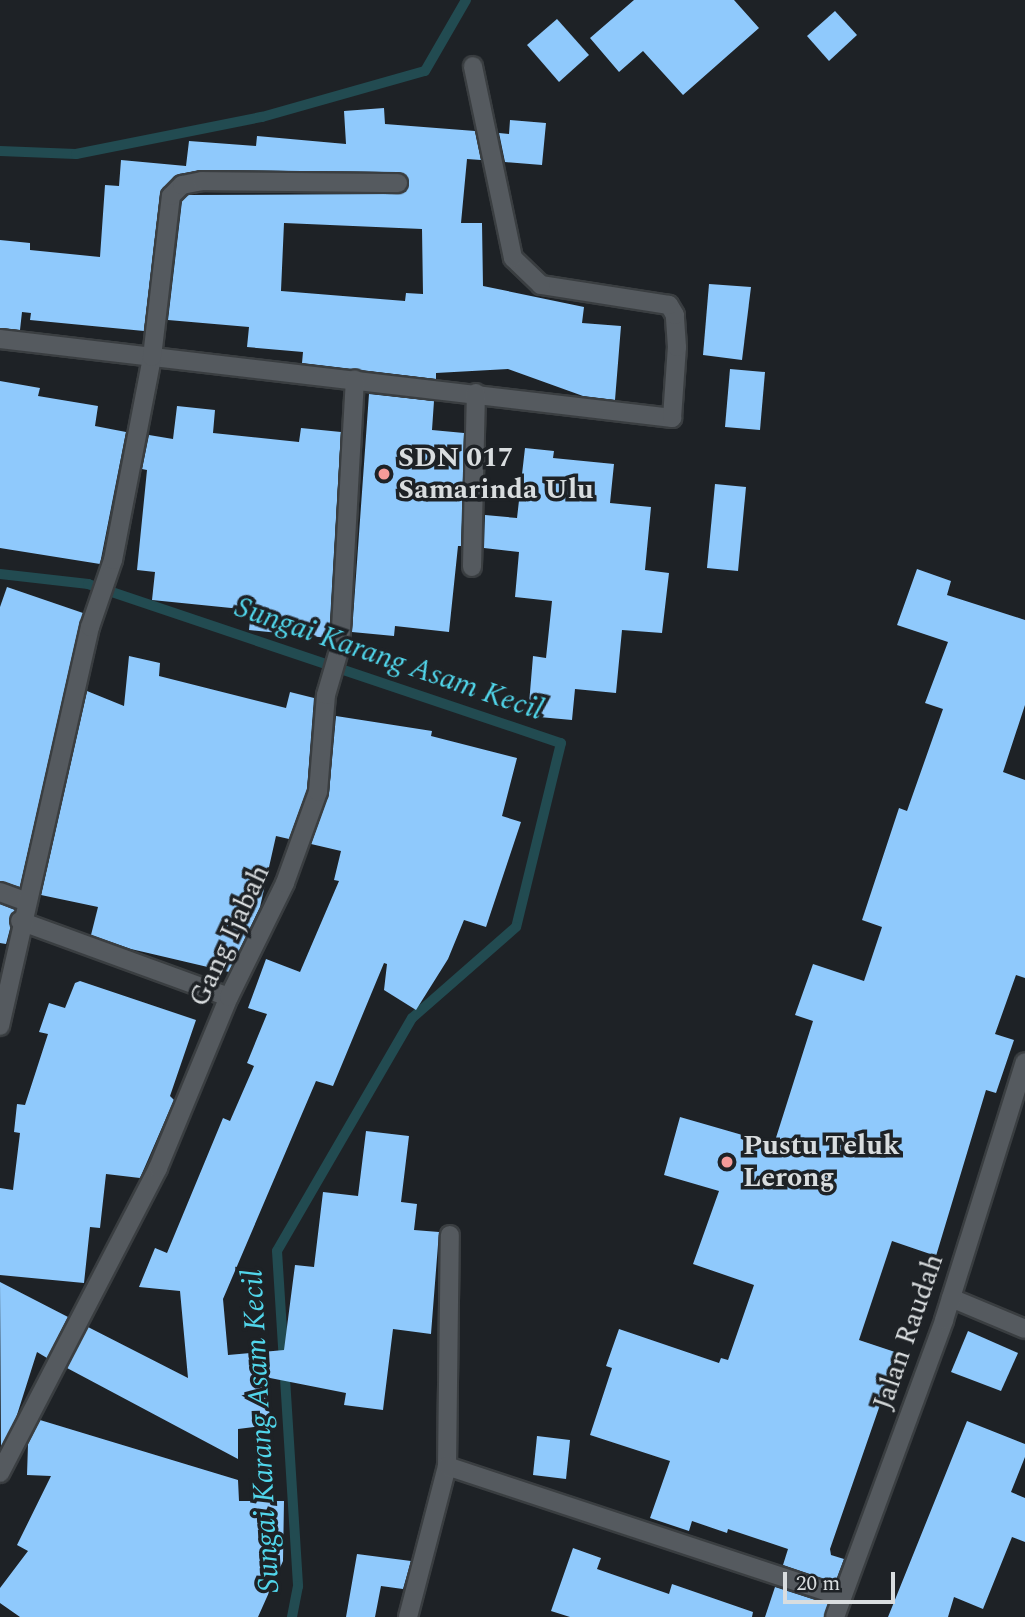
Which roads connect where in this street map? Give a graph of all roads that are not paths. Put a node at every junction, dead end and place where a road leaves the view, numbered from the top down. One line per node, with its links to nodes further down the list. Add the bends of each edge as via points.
1 (473, 66): 6 (street, via 513,258 541,285 666,303 675,315 677,347 672,418)
2 (398, 183): 4 (street, via 202,181 182,185 167,206)
3 (0, 340): 4 (street)
4 (152, 357): 5 (street); 9 (street, via 113,560 90,627)
5 (355, 379): 6 (street); 11 (street, Gang Ijabah, via 340,647 326,695 318,792 285,883)
6 (476, 393): 7 (street)
7 (472, 567)
8 (0, 892): 9 (street)
9 (27, 902): 10 (street)
10 (20, 921): 11 (street); 12 (street)
11 (229, 997): 18 (street, Gang Ijabah, via 158,1168)
12 (0, 1026)
13 (1025, 1062): 15 (street, Jalan Raudah)
14 (450, 1235): 17 (street)
15 (951, 1298): 16 (street); 19 (street, Jalan Raudah)
16 (1025, 1329)
17 (447, 1466): 19 (street); 20 (street)
18 (0, 1473)
19 (842, 1597): 21 (street, Jalan Raudah)
20 (408, 1617)
21 (835, 1617)

